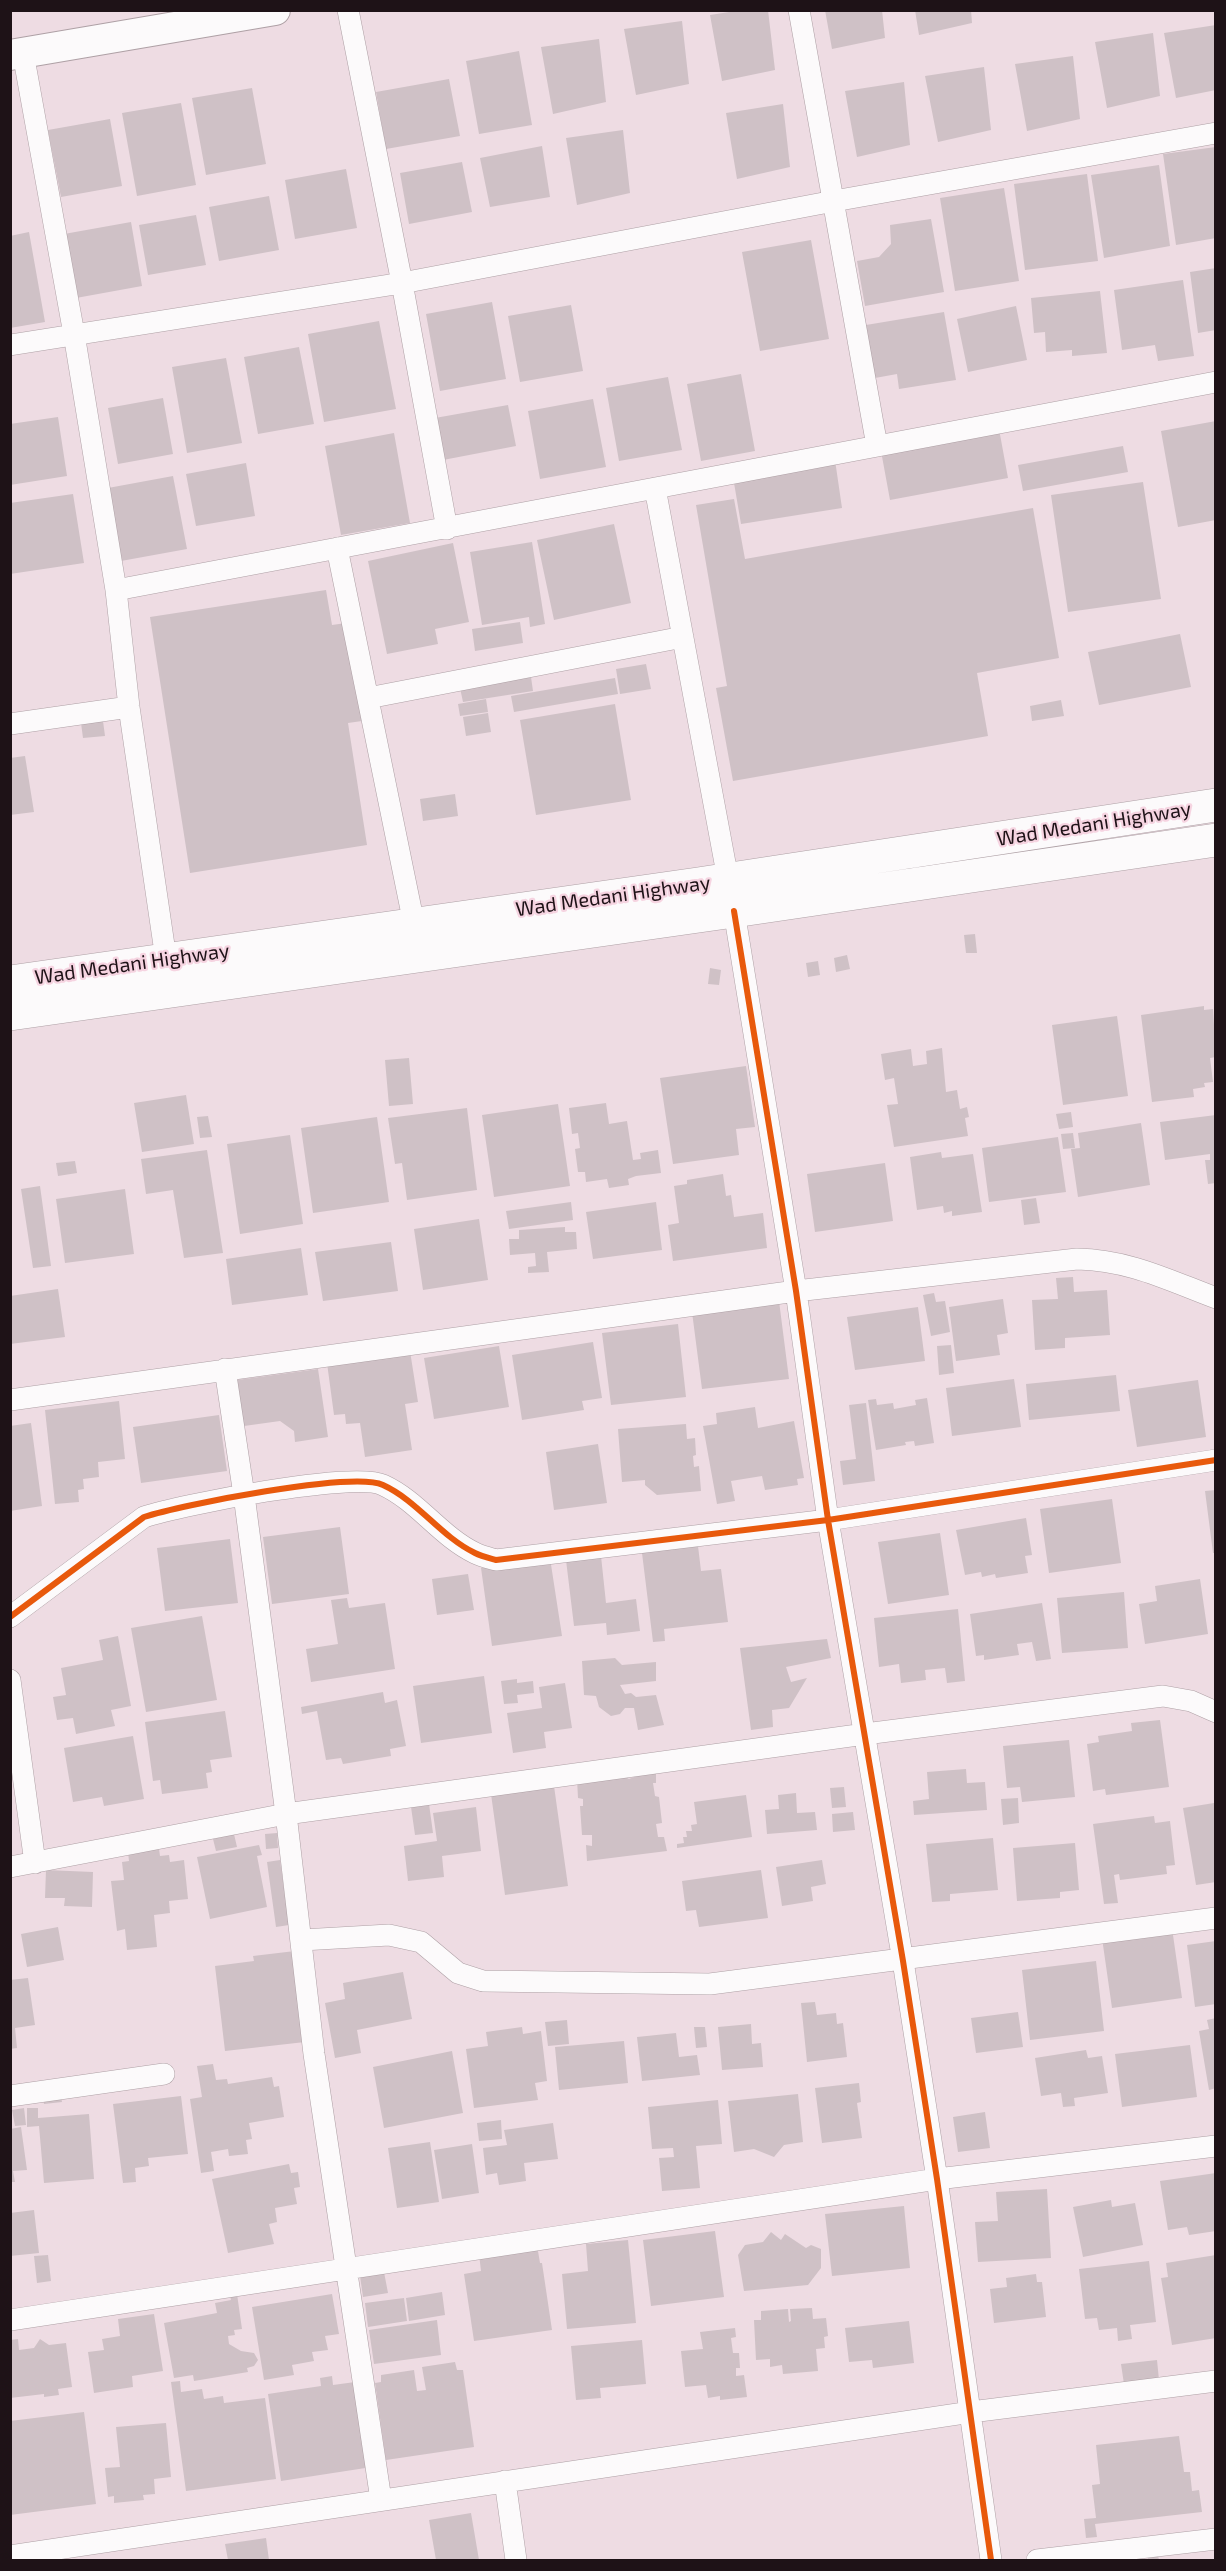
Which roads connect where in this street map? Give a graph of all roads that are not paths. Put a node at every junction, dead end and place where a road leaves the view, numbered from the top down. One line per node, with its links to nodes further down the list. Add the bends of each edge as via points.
1 (275, 10): 4 (street)
2 (348, 10): 7 (street)
3 (799, 10): 6 (street)
4 (17, 54): 8 (street)
5 (1215, 133): 6 (street)
6 (834, 201): 7 (street); 11 (street)
7 (402, 283): 8 (street); 13 (street)
8 (74, 334): 9 (street); 15 (street)
9 (10, 345)
10 (1215, 382): 11 (street)
11 (877, 446): 12 (street)
12 (656, 488): 13 (street); 16 (street)
13 (447, 529): 14 (street)
14 (336, 548): 15 (street); 17 (street)
15 (116, 590): 18 (street)
16 (683, 637): 17 (street); 22 (street)
17 (368, 698): 24 (street)
18 (129, 707): 19 (street); 25 (street)
19 (10, 724)
20 (1215, 805): 22 (highway, Wad Medani Highway)
21 (1215, 840): 23 (highway, Wad Medani Highway)
22 (728, 879): 24 (highway, Wad Medani Highway)
23 (734, 911): 27 (highway, Wad Medani Highway); 28 (street)
24 (414, 924): 25 (highway, Wad Medani Highway)
25 (165, 959): 26 (highway, Wad Medani Highway)
26 (10, 982)
27 (10, 1014)
28 (796, 1291): 29 (street, via 1104,1259 1128,1264); 30 (street); 34 (street)
29 (1215, 1298)
30 (225, 1369): 31 (street); 33 (street)
31 (10, 1400)
32 (1215, 1460): 34 (street)
33 (244, 1495): 34 (street, via 356,1480 381,1484 400,1494 452,1538 475,1553 496,1560); 35 (street, via 144,1517); 39 (street)
34 (828, 1520): 38 (street)
35 (10, 1617)
36 (10, 1680): 40 (street)
37 (1215, 1712): 38 (street, via 1191,1701 1162,1696)
38 (865, 1734): 39 (street); 44 (street)
39 (286, 1814): 40 (street); 43 (street)
40 (35, 1863): 41 (street)
41 (10, 1867)
42 (1215, 1918): 44 (street)
43 (302, 1940): 44 (street, via 389,1935 421,1942 458,1972 483,1981 710,1984); 49 (street, via 314,2054)
44 (903, 1960): 48 (street)
45 (164, 2074): 46 (street)
46 (10, 2096)
47 (1215, 2146): 48 (street)
48 (937, 2179): 49 (street); 52 (street)
49 (346, 2268): 50 (street); 54 (street)
50 (10, 2320)
51 (1215, 2381): 52 (street)
52 (971, 2412): 53 (street); 59 (street)
53 (506, 2481): 54 (street); 58 (street)
54 (381, 2500): 56 (street)
55 (1215, 2539): 60 (street)
56 (85, 2553): 57 (street)
57 (10, 2556)
58 (516, 2560)
59 (991, 2560)
60 (1037, 2560)

